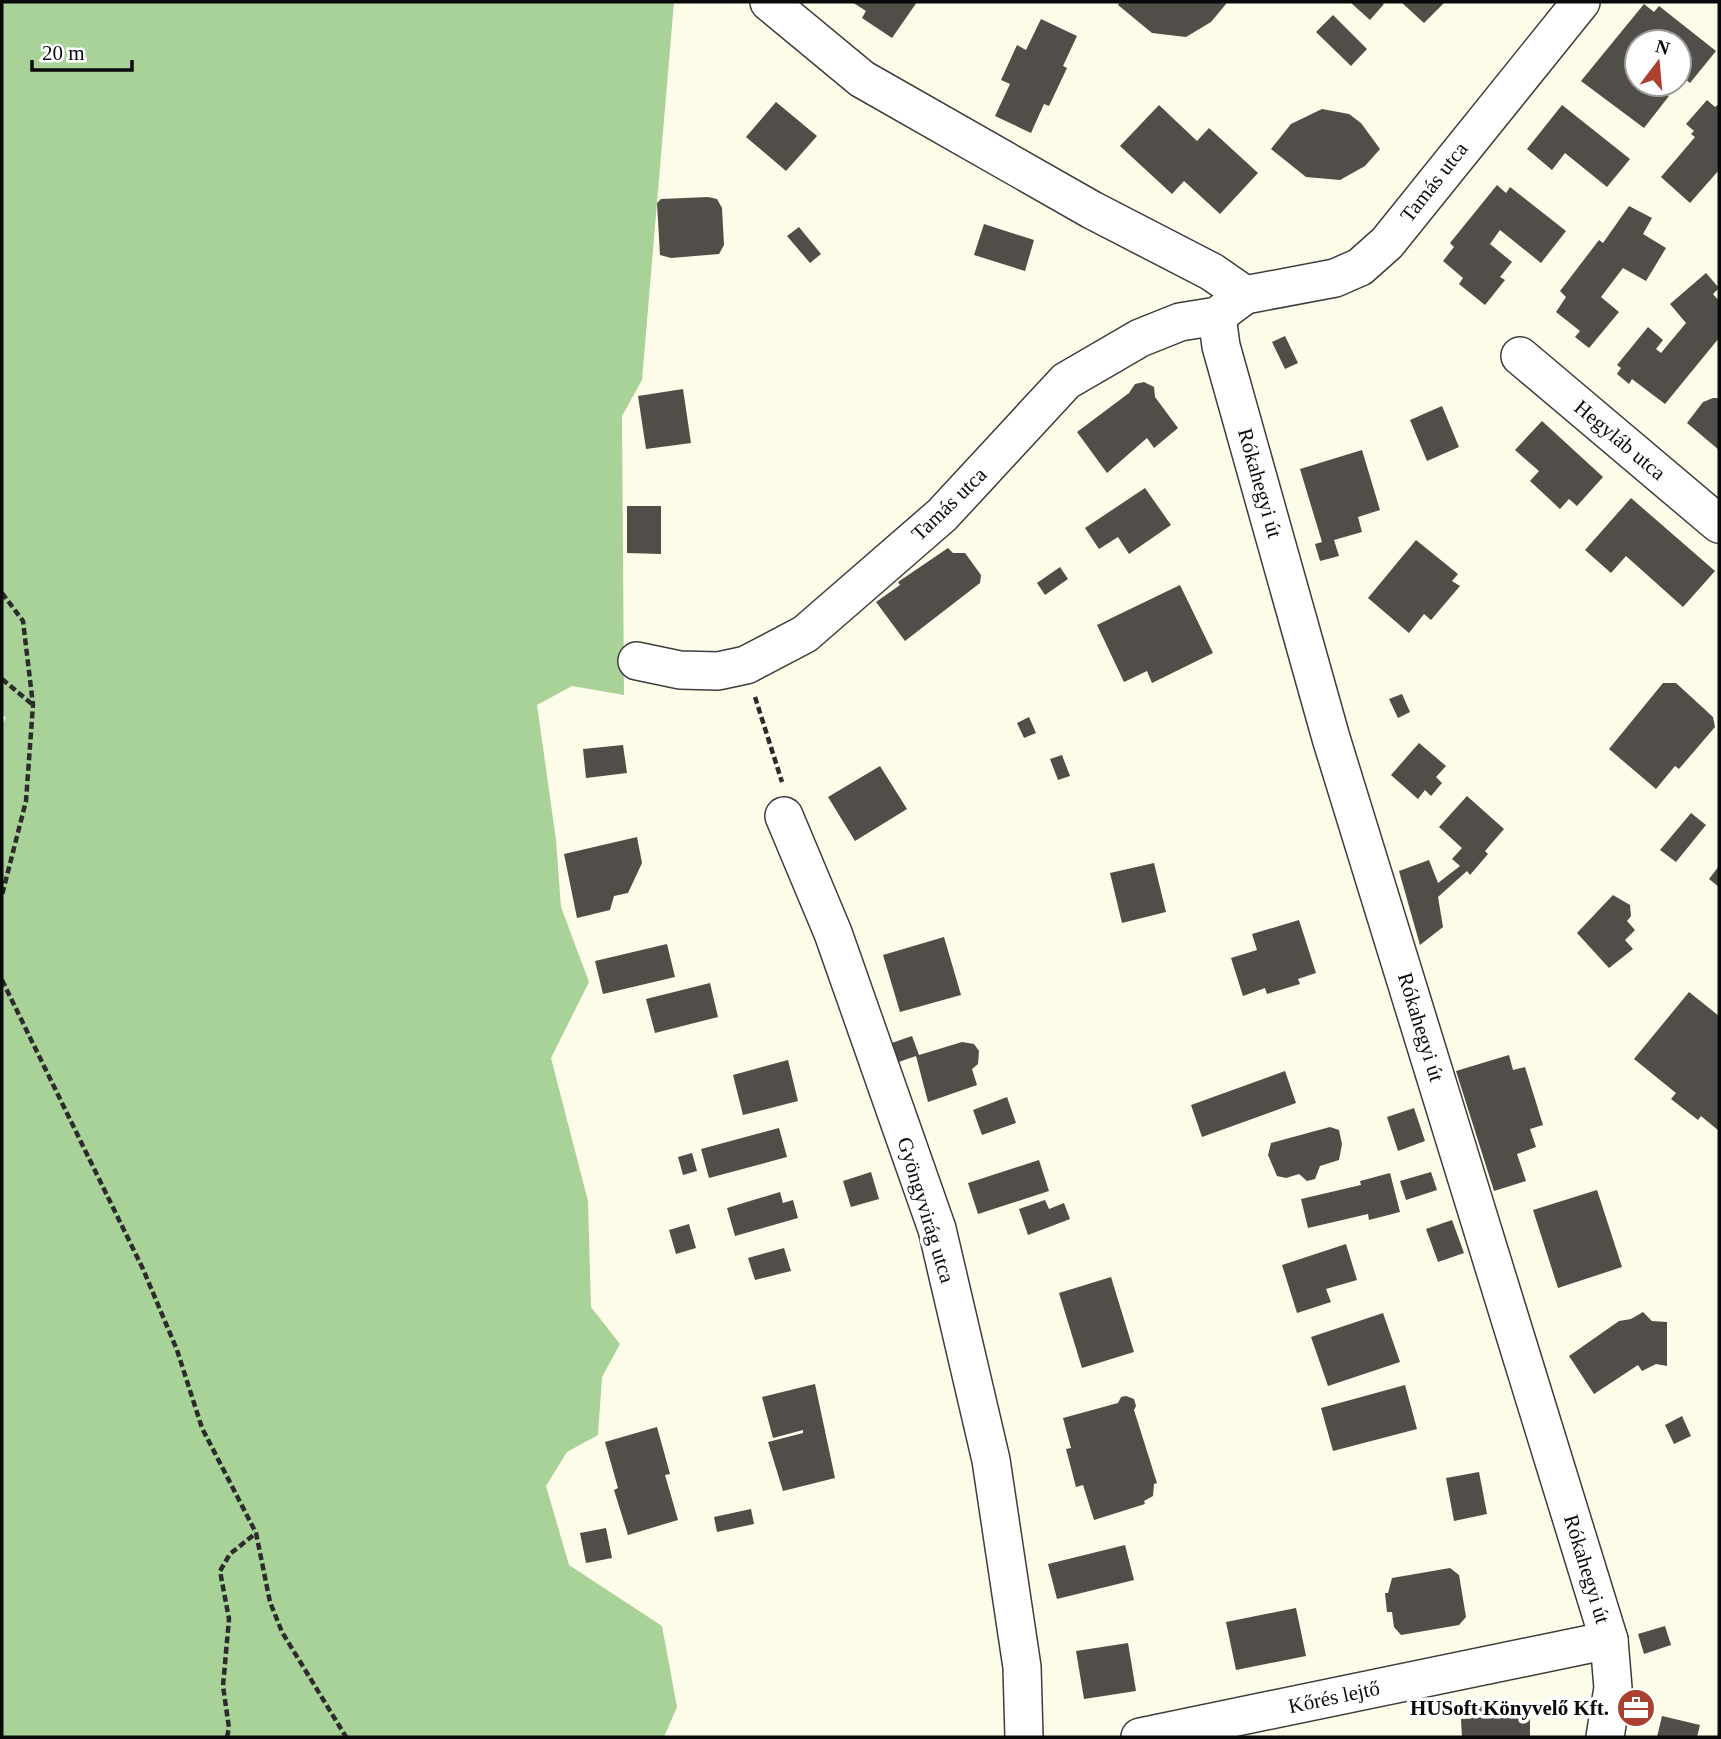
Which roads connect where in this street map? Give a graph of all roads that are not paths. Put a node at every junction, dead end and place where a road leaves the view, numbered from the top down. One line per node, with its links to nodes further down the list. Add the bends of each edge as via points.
1 (769, 2): 3 (street, via 862,79 1092,210 1212,272)
2 (1581, 2): 3 (street, Tamás utca, via 1387,243 1360,267)
3 (1231, 306): 6 (street, Tamás utca, via 1140,338 1066,381 942,515 805,634 746,666 718,671 680,670); 8 (street, Rókahegyi út, via 1222,346 1331,738)
4 (1520, 356): 5 (street, Hegyláb utca)
5 (1719, 524)
6 (637, 661)
7 (784, 816): 9 (street, Gyöngyvirág utca, via 832,933 937,1228 991,1460 1022,1667)
8 (1609, 1640): 10 (street, Kőrés lejtő); 11 (street, Rókahegyi út, via 1613,1688)
9 (1024, 1737)
10 (1140, 1737)
11 (1605, 1737)

